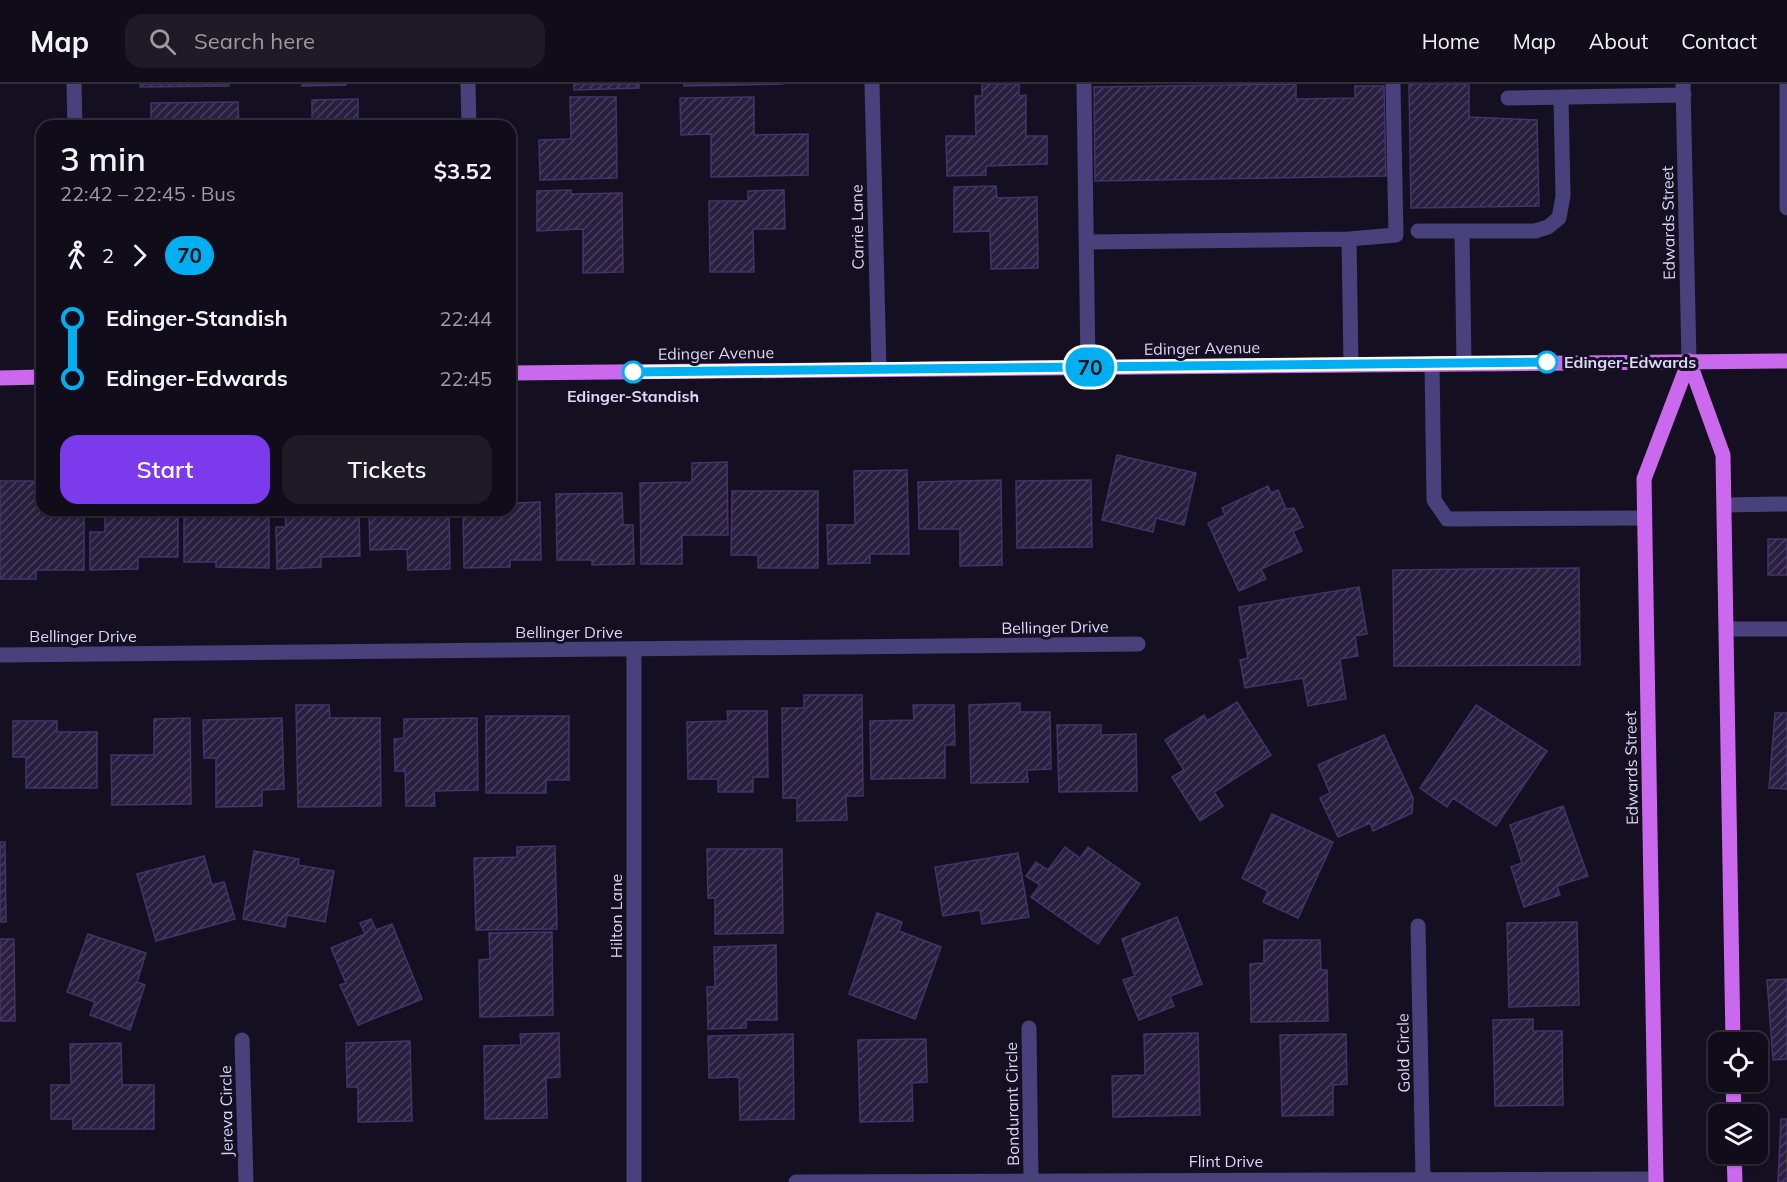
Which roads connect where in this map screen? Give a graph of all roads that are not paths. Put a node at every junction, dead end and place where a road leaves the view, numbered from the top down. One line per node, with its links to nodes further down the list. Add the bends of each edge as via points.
1 (74, 84): 10 (street)
2 (468, 84): 11 (street)
3 (872, 84): 23 (street, Carrie Lane)
4 (1084, 84): 16 (street)
5 (1393, 84): 15 (street, via 1396,235)
6 (1787, 84): 12 (street)
7 (1683, 89): 8 (street); 17 (street, Edwards Street)
8 (1561, 97): 9 (street); 14 (street, via 1563,196 1559,218 1535,231)
9 (1508, 98)
10 (75, 120)
11 (469, 120)
12 (1787, 208)
13 (1418, 231): 14 (street)
14 (1462, 231): 19 (street)
15 (1349, 239): 16 (street); 20 (street)
16 (1087, 242): 22 (street)
17 (1689, 361): 18 (main road, Edinger Avenue); 19 (main road, Edinger Avenue); 28 (main road, Edwards Street, via 1720,440); 29 (main road, Edwards Street, via 1644,479)
18 (1787, 361)
19 (1464, 363): 21 (main road, Edinger Avenue)
20 (1351, 364): 21 (main road, Edinger Avenue); 22 (main road, Edinger Avenue)
21 (1432, 364): 29 (street, via 1434,500 1447,519)
22 (1089, 367): 23 (main road, Edinger Avenue)
23 (879, 369): 24 (main road, Edinger Avenue)
24 (516, 373)
25 (36, 377): 26 (main road)
26 (0, 378)
27 (1787, 504): 28 (street)
28 (1725, 505): 30 (main road, Edwards Street)
29 (1645, 518): 42 (main road, Edwards Street)
30 (1727, 629): 31 (street); 37 (main road, Edwards Street)
31 (1787, 629)
32 (1138, 644): 33 (street, Bellinger Drive)
33 (633, 650): 34 (street, Bellinger Drive); 44 (street, Hilton Lane)
34 (0, 655)
35 (1418, 926): 40 (street, Gold Circle)
36 (1029, 1028): 41 (street, Bondurant Circle)
37 (1733, 1032)
38 (242, 1040): 43 (street, Jereva Circle)
39 (1734, 1164): 46 (main road)
40 (1423, 1179): 41 (street, Flint Drive); 42 (street, Flint Drive)
41 (1031, 1180): 45 (street, Flint Drive)
42 (1656, 1181)
43 (246, 1182)
44 (634, 1182)
45 (796, 1182)
46 (1735, 1182)

